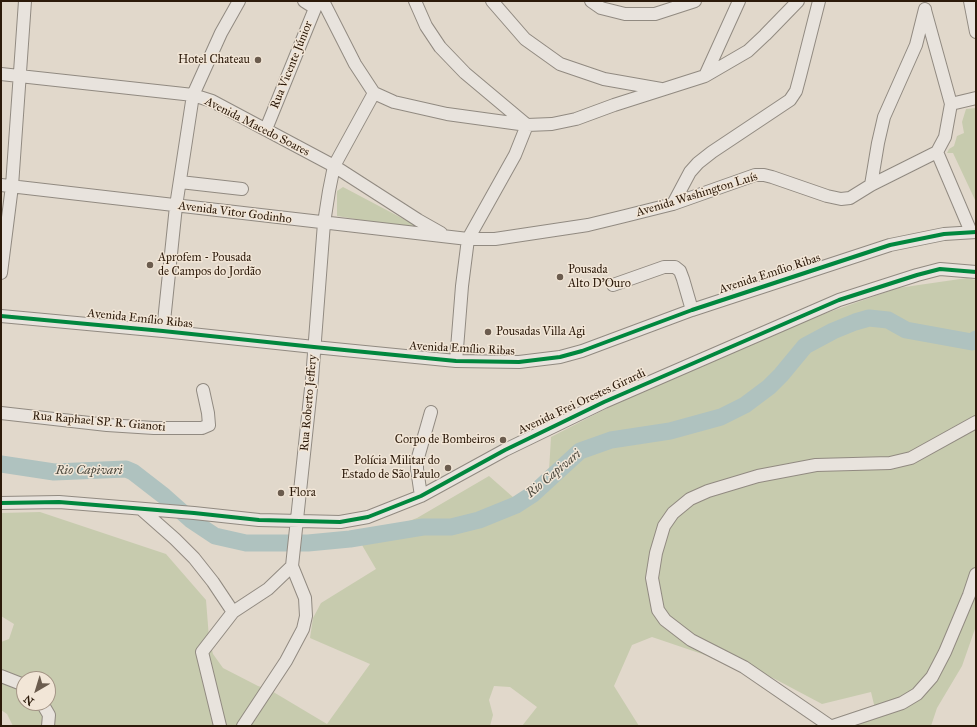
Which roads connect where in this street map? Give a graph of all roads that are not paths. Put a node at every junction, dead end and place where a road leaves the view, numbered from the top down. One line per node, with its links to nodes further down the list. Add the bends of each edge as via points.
1 (25, 1): 16 (street)
2 (239, 1): 20 (street, via 221,33)
3 (304, 1): 12 (street)
4 (415, 1): 23 (street, via 426,26 440,47 465,73)
5 (492, 1): 18 (street, via 525,39 560,64 604,78)
6 (591, 1): 7 (street, via 602,8 625,14 655,14)
7 (695, 1)
8 (739, 1): 17 (street)
9 (798, 1): 17 (street, via 748,51)
10 (819, 1): 31 (street, via 796,91 790,100 698,163 690,172)
11 (970, 1): 14 (street)
12 (319, 3): 19 (street); 24 (street, Rua Vicente Júnior)
13 (925, 5): 22 (street); 28 (street, via 916,44 884,117)
14 (976, 32)
15 (1, 74): 16 (street, Avenida Macedo Soares)
16 (20, 76): 20 (street, Avenida Macedo Soares); 29 (street)
17 (705, 76): 18 (street)
18 (662, 90): 23 (street, via 576,119 552,124)
19 (374, 93): 23 (street, via 394,102 447,114); 26 (street, Rua Roberto Jeffery)
20 (194, 95): 24 (street, Avenida Macedo Soares, via 212,101); 27 (street)
21 (976, 98): 22 (street)
22 (951, 104): 25 (street, via 945,137)
23 (527, 125): 38 (street, via 515,155)
24 (266, 129): 26 (street, Avenida Macedo Soares)
25 (937, 152): 28 (street, Avenida Washington Luís); 36 (street)
26 (334, 166): 33 (street, Avenida Macedo Soares); 34 (street, Rua Roberto Jeffery)
27 (180, 182): 30 (street); 32 (street)
28 (871, 185): 31 (street, Avenida Washington Luís, via 850,198 841,199 772,176 755,175)
29 (6, 186): 32 (street, Avenida Vitor Godinho); 40 (street)
30 (242, 189)
31 (673, 204): 38 (street, Avenida Washington Luís, via 588,225 495,239)
32 (176, 206): 34 (street, Avenida Vitor Godinho); 44 (street)
33 (418, 220): 35 (street); 37 (street, Avenida Macedo Soares)
34 (324, 223): 35 (street, Avenida Vitor Godinho); 45 (street, Rua Roberto Jeffery)
35 (413, 232): 37 (street, Avenida Vitor Godinho)
36 (974, 232): 42 (street, Avenida Emílio Ribas, via 944,234 890,246)
37 (445, 235): 38 (street, Avenida Vitor Godinho)
38 (468, 239): 46 (street)
39 (976, 272): 51 (street, Avenida Frei Orestes Girardi, via 940,269 839,300 610,399 505,450)
40 (1, 273)
41 (614, 285): 42 (street, via 664,267 675,267 680,271)
42 (692, 310): 46 (street, Avenida Emílio Ribas, via 560,357 519,362)
43 (1, 316): 44 (street, Avenida Emílio Ribas)
44 (163, 331): 45 (street, Avenida Emílio Ribas)
45 (314, 347): 46 (street, Avenida Emílio Ribas); 54 (street, Rua Roberto Jeffery)
46 (456, 361)
47 (203, 390): 49 (street, Rua Raphael SP. R. Gianoti, via 209,425 202,428 107,426)
48 (431, 412): 51 (street, via 417,461)
49 (1, 413)
50 (976, 422): 64 (street, via 911,458 890,463 816,465 758,476 708,491 690,498 673,513 664,526 652,578 658,610 665,620 691,640 750,671)
51 (421, 496): 54 (street, Avenida Frei Orestes Girardi, via 368,517)
52 (2, 503): 53 (street, Avenida Frei Orestes Girardi, via 59,502)
53 (141, 509): 54 (street, Avenida Frei Orestes Girardi); 57 (street, via 194,558)
54 (297, 525): 55 (street, Rua Roberto Jeffery)
55 (293, 563): 57 (street, via 268,589); 63 (street, via 305,598 306,616 303,629 286,661)
56 (976, 574): 64 (street, via 970,595 945,652 932,677 917,694 902,703)
57 (233, 612): 62 (street, via 202,652)
58 (1, 676): 59 (street)
59 (16, 682)
60 (47, 711): 61 (street)
61 (48, 726)
62 (220, 726)
63 (243, 726)
64 (832, 726)

